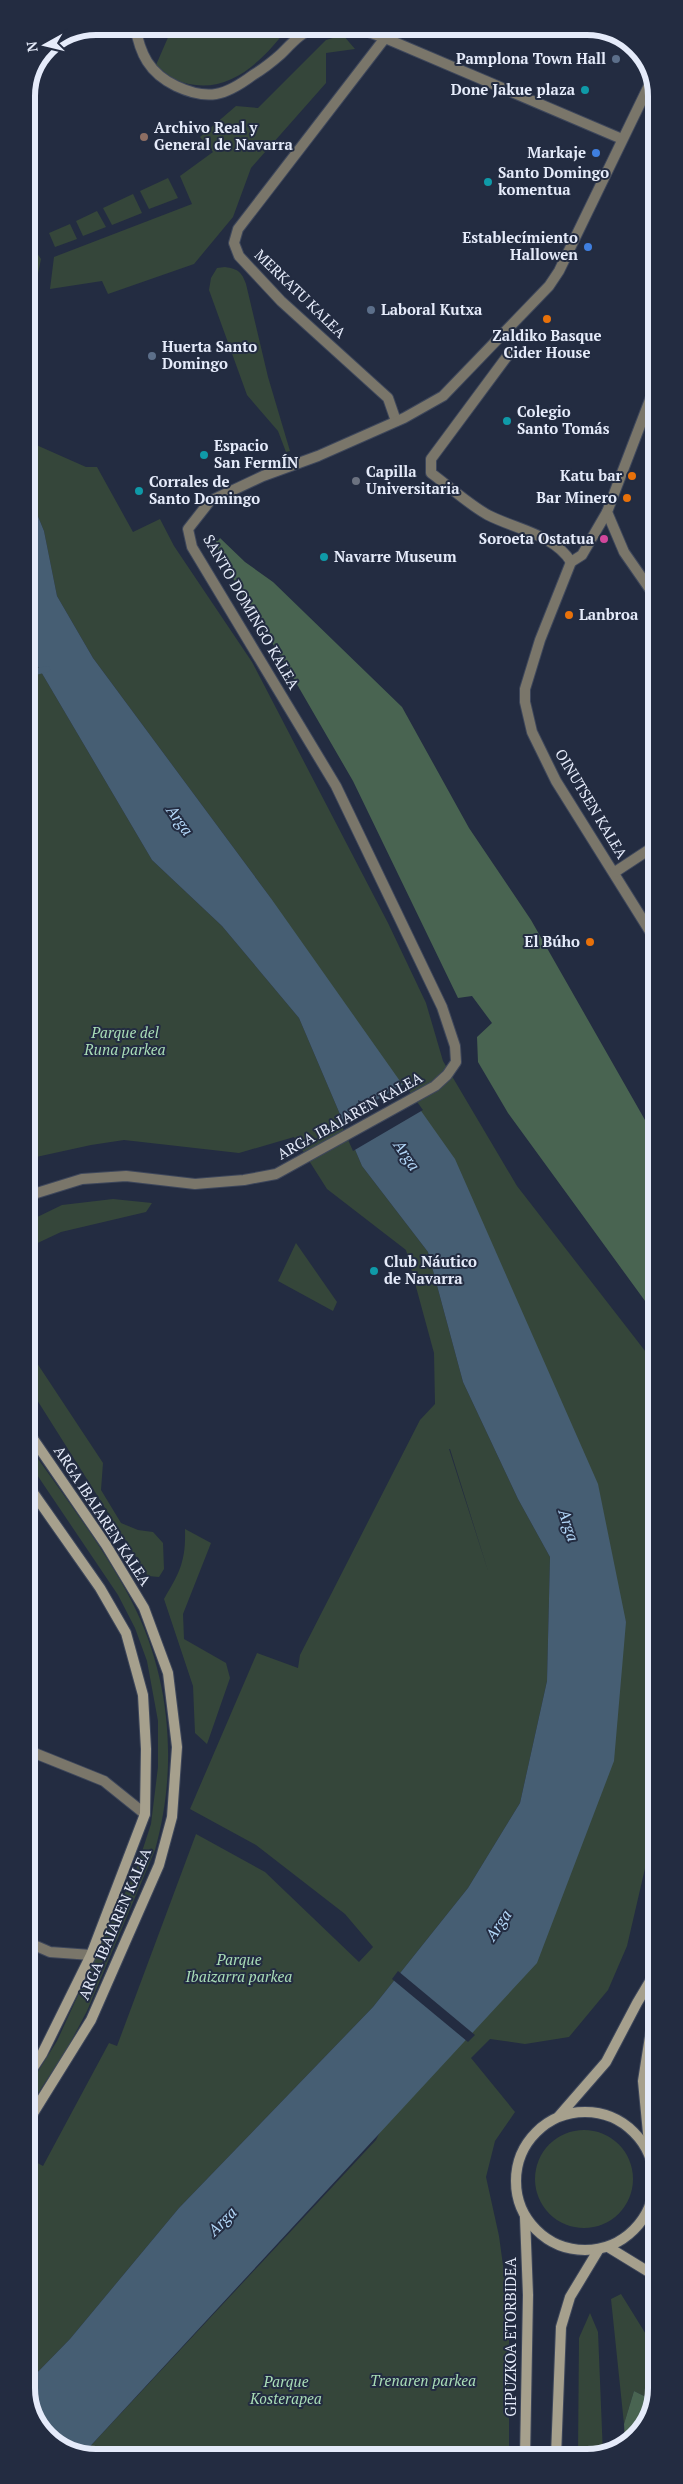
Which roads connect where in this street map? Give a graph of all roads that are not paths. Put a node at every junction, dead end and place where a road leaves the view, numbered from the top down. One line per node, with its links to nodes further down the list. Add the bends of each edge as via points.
1 (137, 35): 2 (street, via 146,64 157,75 202,95 220,94 236,88 276,59)
2 (301, 35)
3 (378, 35): 4 (street)
4 (385, 38): 6 (street); 9 (street, MERKATU KALEA, via 238,229 234,243 239,256 281,301 388,398)
5 (647, 88): 6 (street, SANTO DOMINGO KALEA)
6 (622, 139): 9 (street, SANTO DOMINGO KALEA, via 560,271 549,286 443,396)
7 (511, 351): 11 (street, via 432,459 432,474 487,514 564,551)
8 (648, 405): 10 (street, OINUTSEN KALEA)
9 (396, 421): 16 (street, SANTO DOMINGO KALEA, via 210,501 188,530 192,547 336,786 442,1007 455,1046 456,1062)
10 (607, 512): 11 (street, OINUTSEN KALEA, via 582,555); 12 (street, via 624,552)
11 (571, 562): 14 (street, OINUTSEN KALEA, via 540,640 525,689 525,702 532,732 556,781)
12 (648, 586)
13 (648, 850): 14 (street)
14 (615, 872): 15 (street, OINUTSEN KALEA)
15 (648, 928)
16 (448, 1075): 17 (street, ARGA IBAIAREN KALEA, via 435,1086 276,1174 195,1184 117,1177 82,1179)
17 (35, 1194)
18 (35, 1442): 27 (street, ARGA IBAIAREN KALEA, via 106,1545 144,1608 168,1673 177,1747 172,1817 159,1865 91,2020)
19 (35, 1495): 21 (street, ARGA IBAIAREN KALEA, via 100,1588 126,1633 142,1695 146,1749)
20 (35, 1753): 21 (street, via 104,1782)
21 (145, 1814): 23 (street, ARGA IBAIAREN KALEA)
22 (35, 1945): 23 (street, via 50,1952)
23 (91, 1955): 26 (street, ARGA IBAIAREN KALEA)
24 (648, 1984): 28 (street, via 606,2062)
25 (648, 2047): 29 (street, via 643,2081)
26 (35, 2066)
27 (35, 2112)
28 (559, 2116): 30 (street, via 581,2111 604,2114 624,2124 641,2140); 32 (street, via 530,2137 521,2152 515,2187)
29 (648, 2130)
30 (648, 2154)
31 (648, 2209): 33 (street, via 643,2219 622,2240)
32 (525, 2217): 33 (street, via 536,2231 565,2248 582,2251); 35 (street, GIPUZKOA ETORBIDEA, via 528,2295)
33 (603, 2248): 34 (street); 36 (street, via 570,2297 561,2327)
34 (648, 2271)
35 (524, 2449)
36 (556, 2449)

